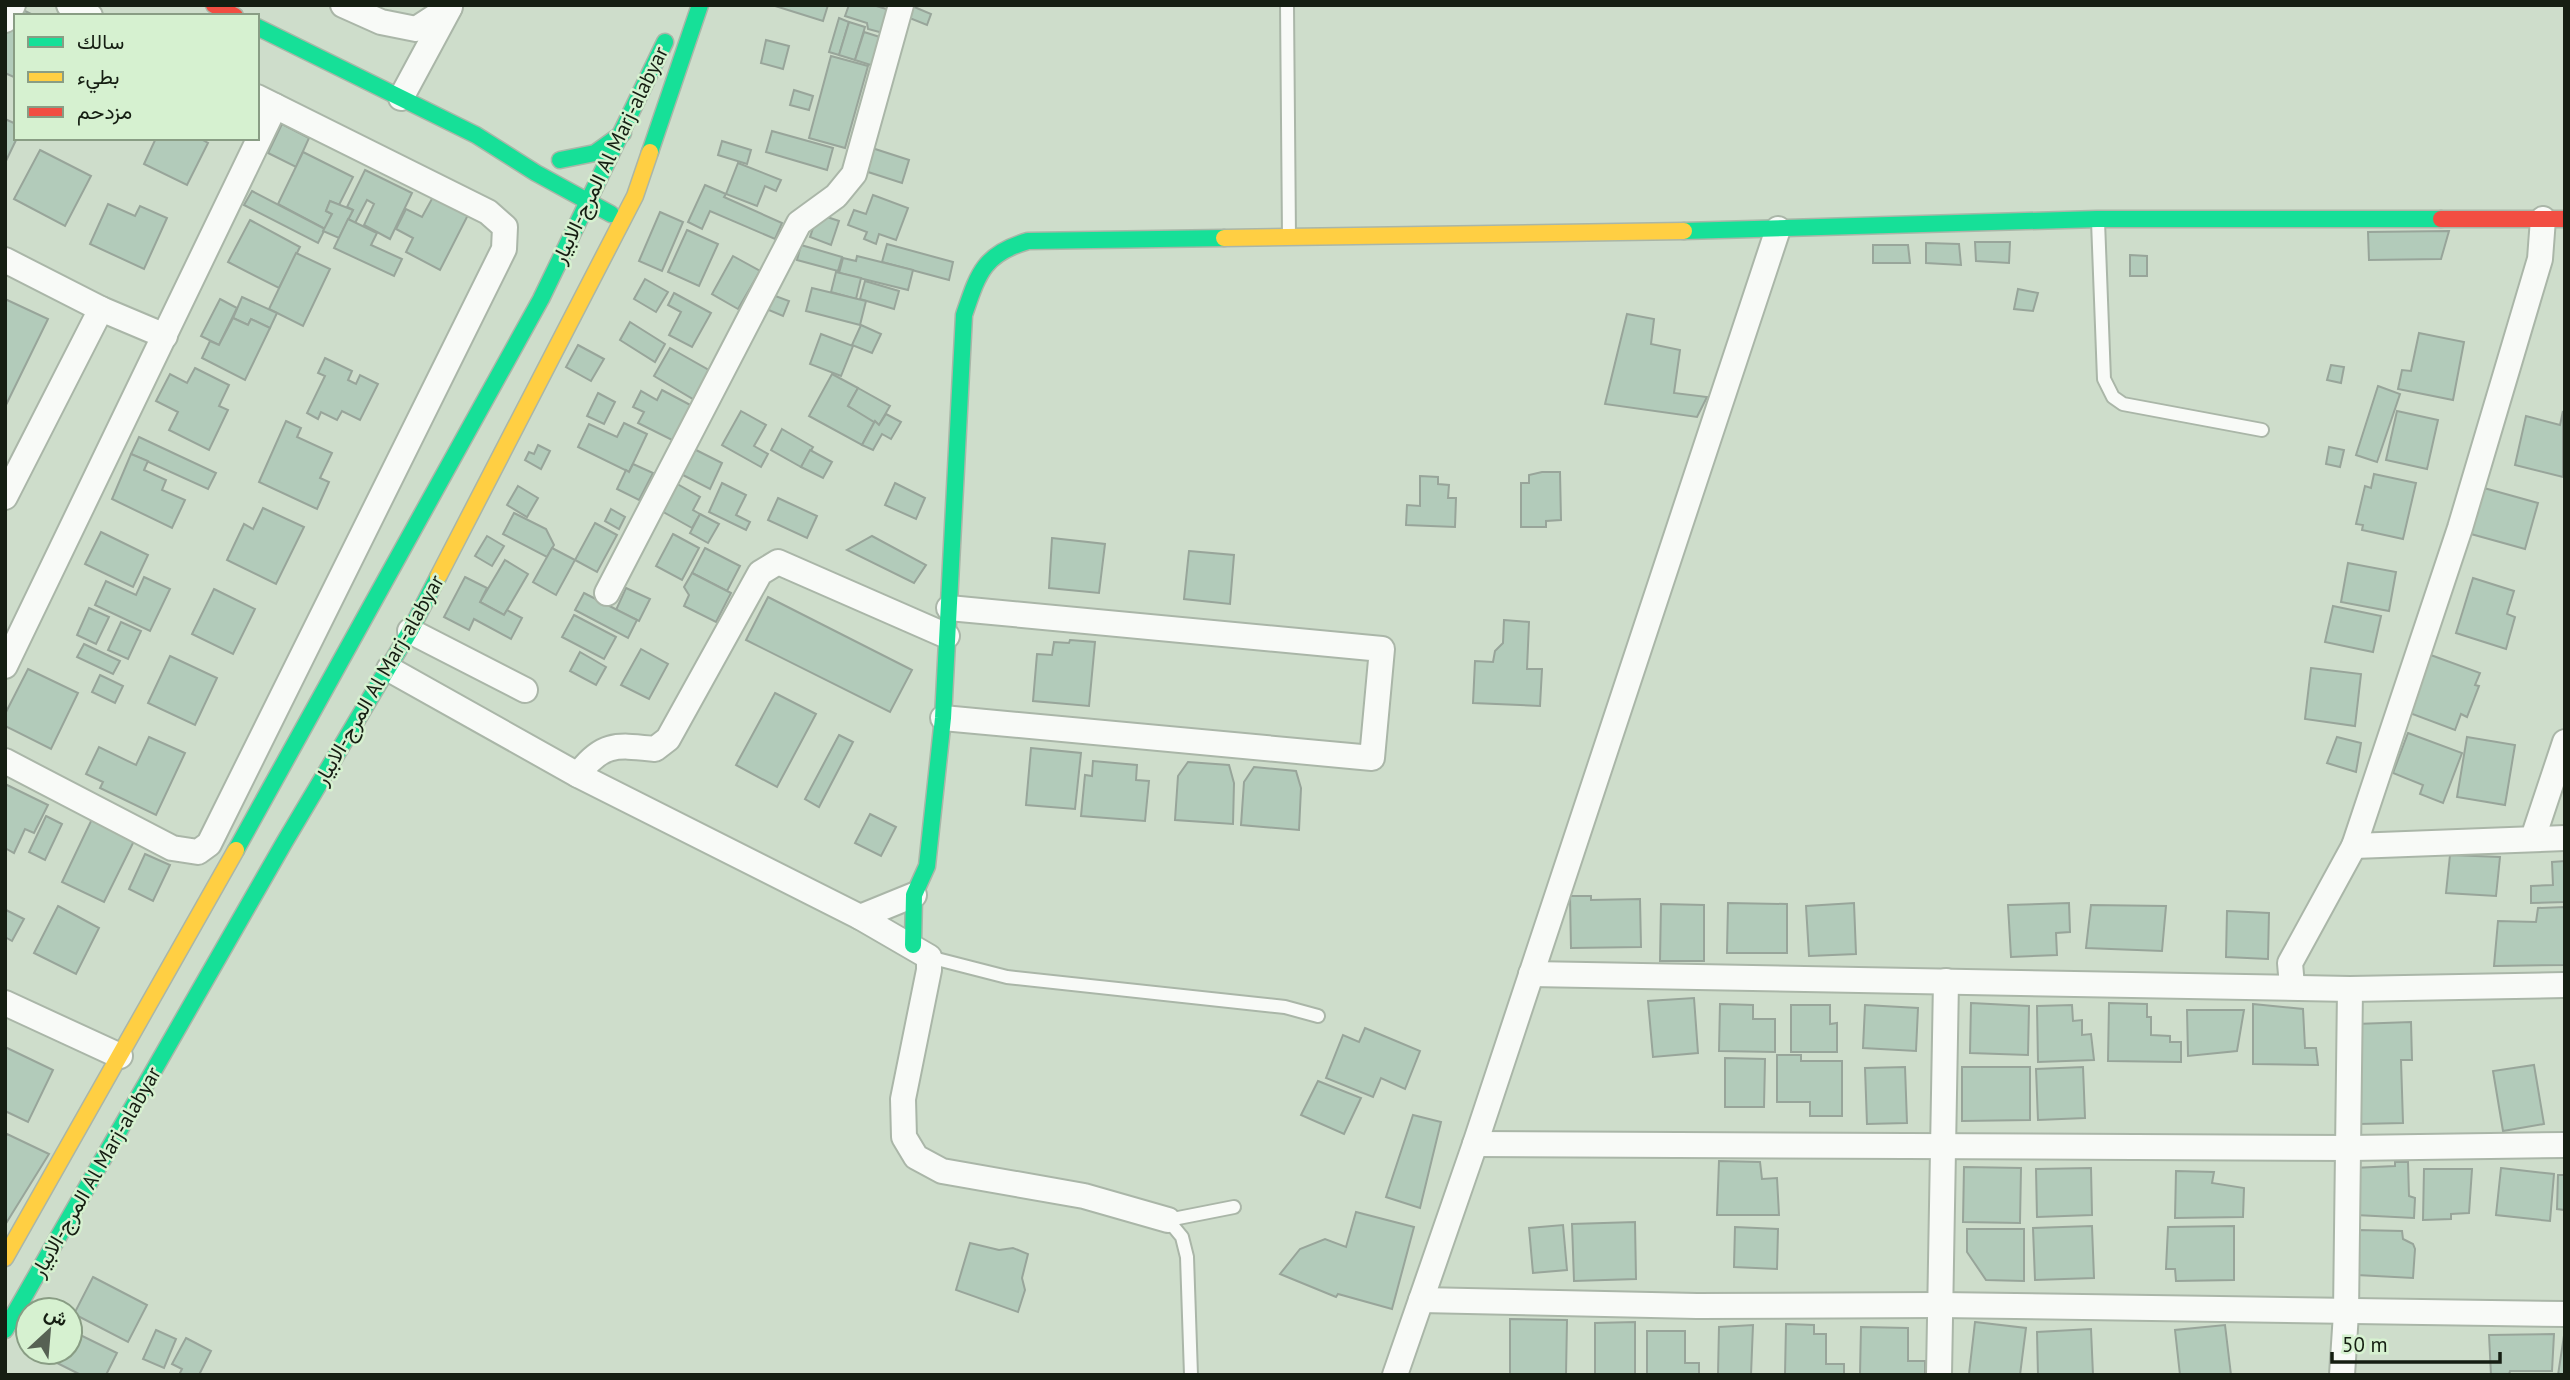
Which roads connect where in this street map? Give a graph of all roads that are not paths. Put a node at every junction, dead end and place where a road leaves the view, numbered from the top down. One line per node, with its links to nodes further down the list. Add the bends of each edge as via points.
1 (13, 5): 11 (street)
2 (69, 5): 9 (street)
3 (214, 5): 10 (main road)
4 (343, 5): 8 (street, via 381,22 416,29)
5 (700, 5): 22 (main road, المرج-الابيار Al Marj-alabyar)
6 (901, 5): 35 (street, via 854,174 836,196 799,223)
7 (1287, 5): 28 (lane)
8 (451, 6): 14 (street)
9 (86, 14)
10 (231, 14)
11 (5, 20)
12 (671, 26): 17 (main road, المرج-الابيار Al Marj-alabyar)
13 (259, 28): 14 (main road)
14 (401, 98): 18 (main road)
15 (266, 101): 16 (street); 44 (street, via 488,212 505,227 504,249 209,844 198,852 172,848)
16 (259, 117)
17 (623, 134): 20 (main road, via 595,153); 22 (main road, المرج-الابيار Al Marj-alabyar)
18 (476, 135): 20 (main road); 21 (main road)
19 (249, 140): 32 (street)
20 (548, 156): 22 (main road)
21 (536, 173): 23 (main road); 29 (main road, via 562,212)
22 (618, 187): 23 (main road, المرج-الابيار Al Marj-alabyar); 26 (main road, المرج-الابيار Al Marj-alabyar)
23 (589, 202): 26 (main road); 29 (main road, المرج-الابيار Al Marj-alabyar)
24 (2098, 219): 25 (main road); 27 (main road); 33 (lane, via 2104,379 2113,397 2123,404)
25 (2554, 219): 48 (street, via 2460,528)
26 (622, 220): 37 (main road, المرج-الابيار Al Marj-alabyar)
27 (1778, 229): 28 (main road); 52 (street)
28 (1289, 237): 36 (main road, via 1028,241 1002,247 979,271 964,315)
29 (566, 249): 59 (main road, المرج-الابيار Al Marj-alabyar, via 368,616)
30 (5, 260): 31 (street)
31 (101, 309): 32 (street); 34 (street)
32 (165, 336): 39 (street)
33 (2262, 429)
34 (5, 497)
35 (607, 593)
36 (948, 608): 38 (main road); 42 (street, via 1382,649 1371,758)
37 (410, 631): 40 (main road, المرج-الابيار Al Marj-alabyar); 41 (street)
38 (947, 636): 42 (main road); 45 (street, via 778,562 760,573 668,739 654,749 611,746 592,756)
39 (5, 666)
40 (389, 669): 45 (street); 71 (main road, المرج-الابيار Al Marj-alabyar)
41 (526, 690)
42 (943, 718): 49 (main road, via 926,866)
43 (2565, 742): 46 (street)
44 (5, 761)
45 (578, 775): 50 (street)
46 (2533, 838): 47 (street); 48 (street)
47 (2565, 838)
48 (2354, 846): 55 (street, via 2290,963)
49 (914, 895): 50 (street); 51 (main road)
50 (860, 917): 51 (street)
51 (921, 951): 58 (lane, via 1007,977 1285,1007); 65 (street, via 929,970 904,1099 904,1137 916,1157 942,1171 1084,1196)
52 (1531, 974): 53 (street); 60 (street)
53 (1946, 981): 55 (street); 62 (street)
54 (2565, 985): 56 (street)
55 (2292, 986): 56 (street)
56 (2350, 989): 63 (street)
57 (5, 1003): 59 (street)
58 (1318, 1016)
59 (120, 1056): 66 (main road, المرج-الابيار Al Marj-alabyar)
60 (1475, 1144): 62 (street); 67 (street)
61 (2565, 1145): 63 (street)
62 (1943, 1146): 63 (street); 68 (street)
63 (2350, 1148): 69 (street)
64 (1234, 1207): 65 (lane)
65 (1168, 1220): 72 (lane, via 1182,1237 1186,1258)
66 (5, 1258)
67 (1422, 1300): 68 (street); 73 (street)
68 (1940, 1306): 69 (street); 74 (street)
69 (2346, 1313): 70 (street); 75 (street)
70 (2565, 1314)
71 (5, 1331)
72 (1191, 1375)
73 (1395, 1375)
74 (1938, 1375)
75 (2342, 1375)

